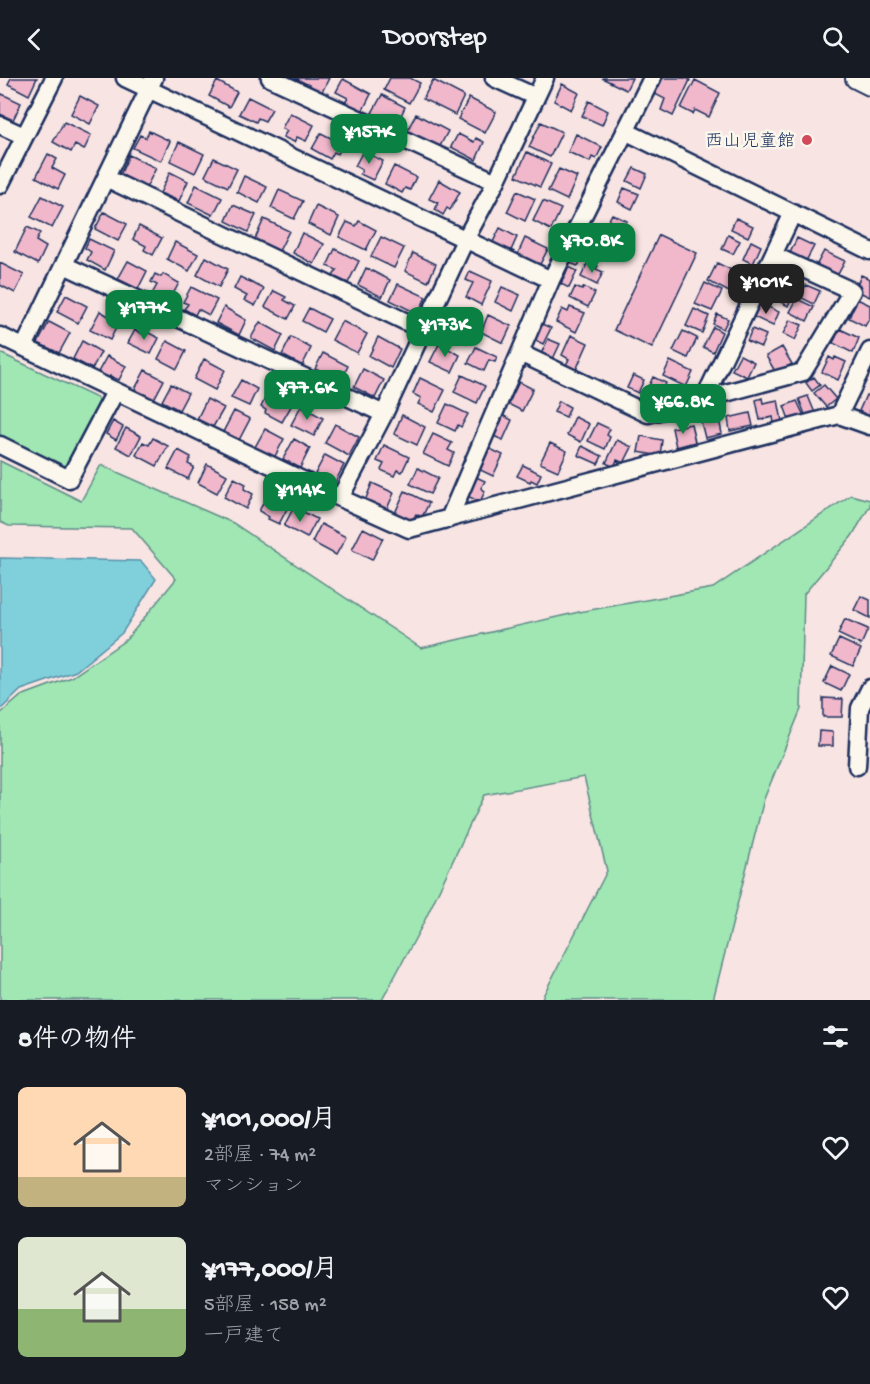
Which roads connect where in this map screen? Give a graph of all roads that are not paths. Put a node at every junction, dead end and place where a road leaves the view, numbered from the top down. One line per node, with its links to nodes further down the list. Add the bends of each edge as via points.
1 (54, 78): 13 (street)
2 (125, 78): 8 (street)
3 (270, 78): 15 (street)
4 (494, 78): 10 (street)
5 (545, 78): 10 (street)
6 (652, 78): 12 (street)
7 (856, 78): 9 (street)
8 (151, 83): 14 (street); 18 (street)
9 (870, 85)
10 (536, 97): 15 (street)
11 (0, 125): 13 (street)
12 (625, 131): 17 (street); 22 (street)
13 (24, 136): 16 (street)
14 (106, 178): 21 (street); 23 (street)
15 (496, 182): 18 (street)
16 (0, 185)
17 (793, 213): 19 (street); 20 (street)
18 (466, 238): 22 (street); 23 (street)
19 (870, 251)
20 (773, 255): 29 (street); 29 (street, via 852,291 803,372)
21 (63, 266): 25 (street); 30 (street)
22 (551, 280): 27 (street)
23 (423, 330): 30 (street)
24 (0, 336): 25 (street)
25 (24, 347): 28 (street)
26 (870, 351): 31 (street)
27 (520, 353): 29 (street, via 648,414); 35 (street)
28 (116, 392): 33 (street, via 69,479); 34 (street)
29 (704, 399)
30 (384, 414): 34 (street)
31 (839, 415): 32 (street); 35 (street)
32 (870, 426)
33 (0, 445)
34 (340, 498): 35 (street, via 409,529)
35 (448, 519)
36 (870, 688): 37 (street)
37 (865, 710): 38 (street)
38 (857, 766)

